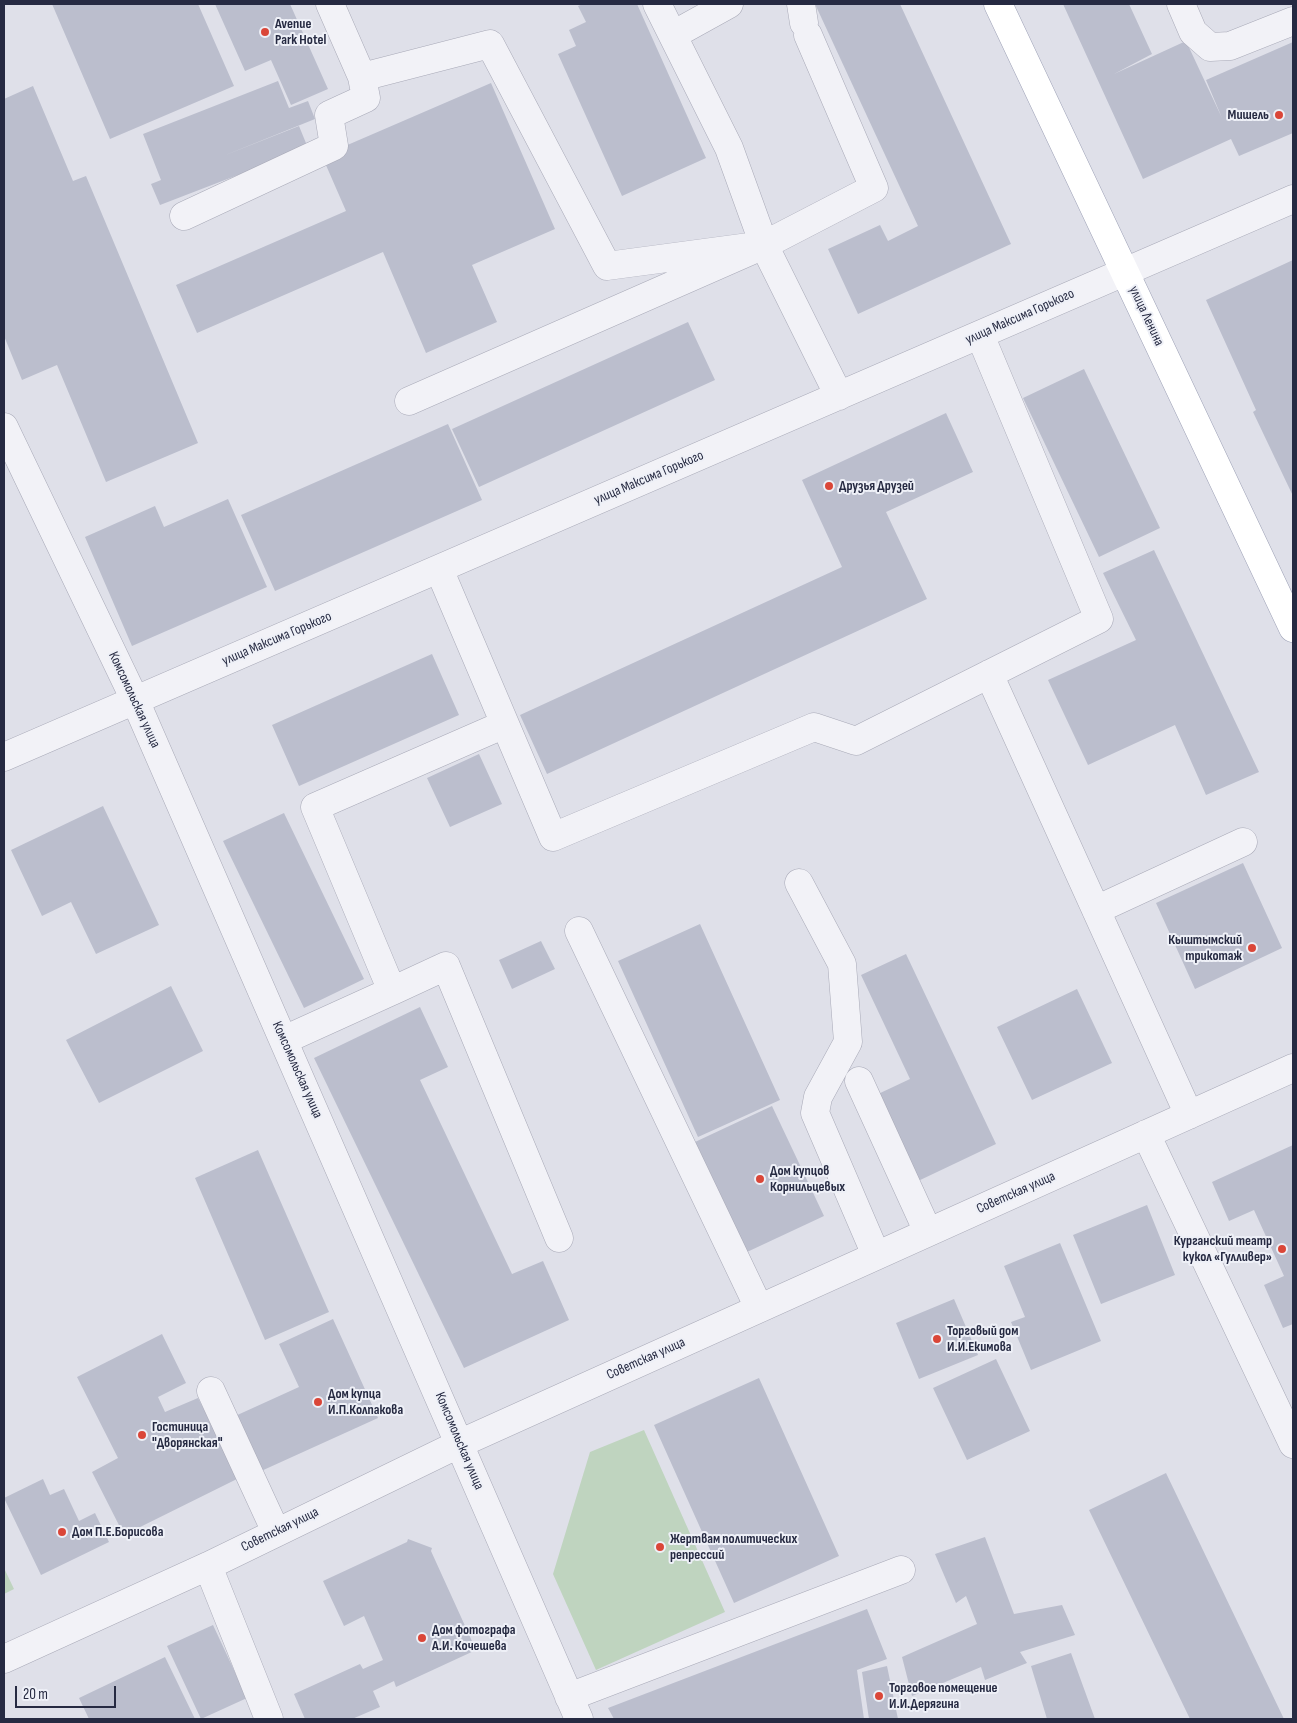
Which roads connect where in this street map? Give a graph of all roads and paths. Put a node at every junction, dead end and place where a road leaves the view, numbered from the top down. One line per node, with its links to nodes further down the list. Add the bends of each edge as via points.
1 (330, 4): 9 (street)
2 (657, 4): 8 (street)
3 (729, 4): 8 (street)
4 (998, 4): 13 (main road, улица Ленина)
5 (1181, 4): 7 (street, via 1193,32 1210,47 1230,46)
6 (805, 21): 12 (street, via 874,188)
7 (1293, 21)
8 (674, 35): 12 (street, via 729,148)
9 (362, 77): 11 (street, via 366,98 329,115 334,146); 12 (street, via 490,44 607,266)
10 (1293, 199): 13 (street, улица Максима Горького)
11 (184, 216)
12 (764, 245): 15 (street); 16 (street)
13 (1124, 271): 14 (street, улица Максима Горького); 19 (main road, улица Ленина)
14 (980, 335): 15 (street, улица Максима Горького); 20 (street, via 1099,619)
15 (839, 396): 18 (street, улица Максима Горького)
16 (409, 400)
17 (4, 427): 21 (street, Комсомольская улица)
18 (438, 569): 21 (street, улица Максима Горького); 22 (street)
19 (1293, 628)
20 (989, 674): 22 (street, via 856,741 814,727 553,837); 26 (street)
21 (135, 700): 23 (street, улица Максима Горького); 29 (street, Комсомольская улица)
22 (504, 724): 28 (street, via 315,807)
23 (4, 757)
24 (1243, 842): 26 (street)
25 (799, 883): 36 (street, via 842,964 848,1042 818,1097 815,1113)
26 (1096, 910): 32 (street)
27 (579, 931): 37 (street)
28 (392, 991): 29 (street); 35 (street, via 446,966)
29 (284, 1040): 39 (street, Комсомольская улица)
30 (1293, 1068): 32 (street, Советская улица)
31 (860, 1081): 34 (street)
32 (1189, 1115): 33 (street, Советская улица)
33 (1146, 1134): 34 (street, Советская улица); 40 (street)
34 (928, 1232): 36 (street, Советская улица)
35 (559, 1238)
36 (876, 1255): 37 (street, Советская улица)
37 (759, 1308): 39 (street, Советская улица)
38 (212, 1391): 41 (street)
39 (461, 1443): 41 (street, Советская улица); 45 (street, Комсомольская улица)
40 (1293, 1444)
41 (276, 1532): 42 (street, Советская улица)
42 (208, 1566): 44 (street, Советская улица); 46 (street)
43 (901, 1570): 45 (street)
44 (4, 1659)
45 (574, 1708)
46 (270, 1719)

